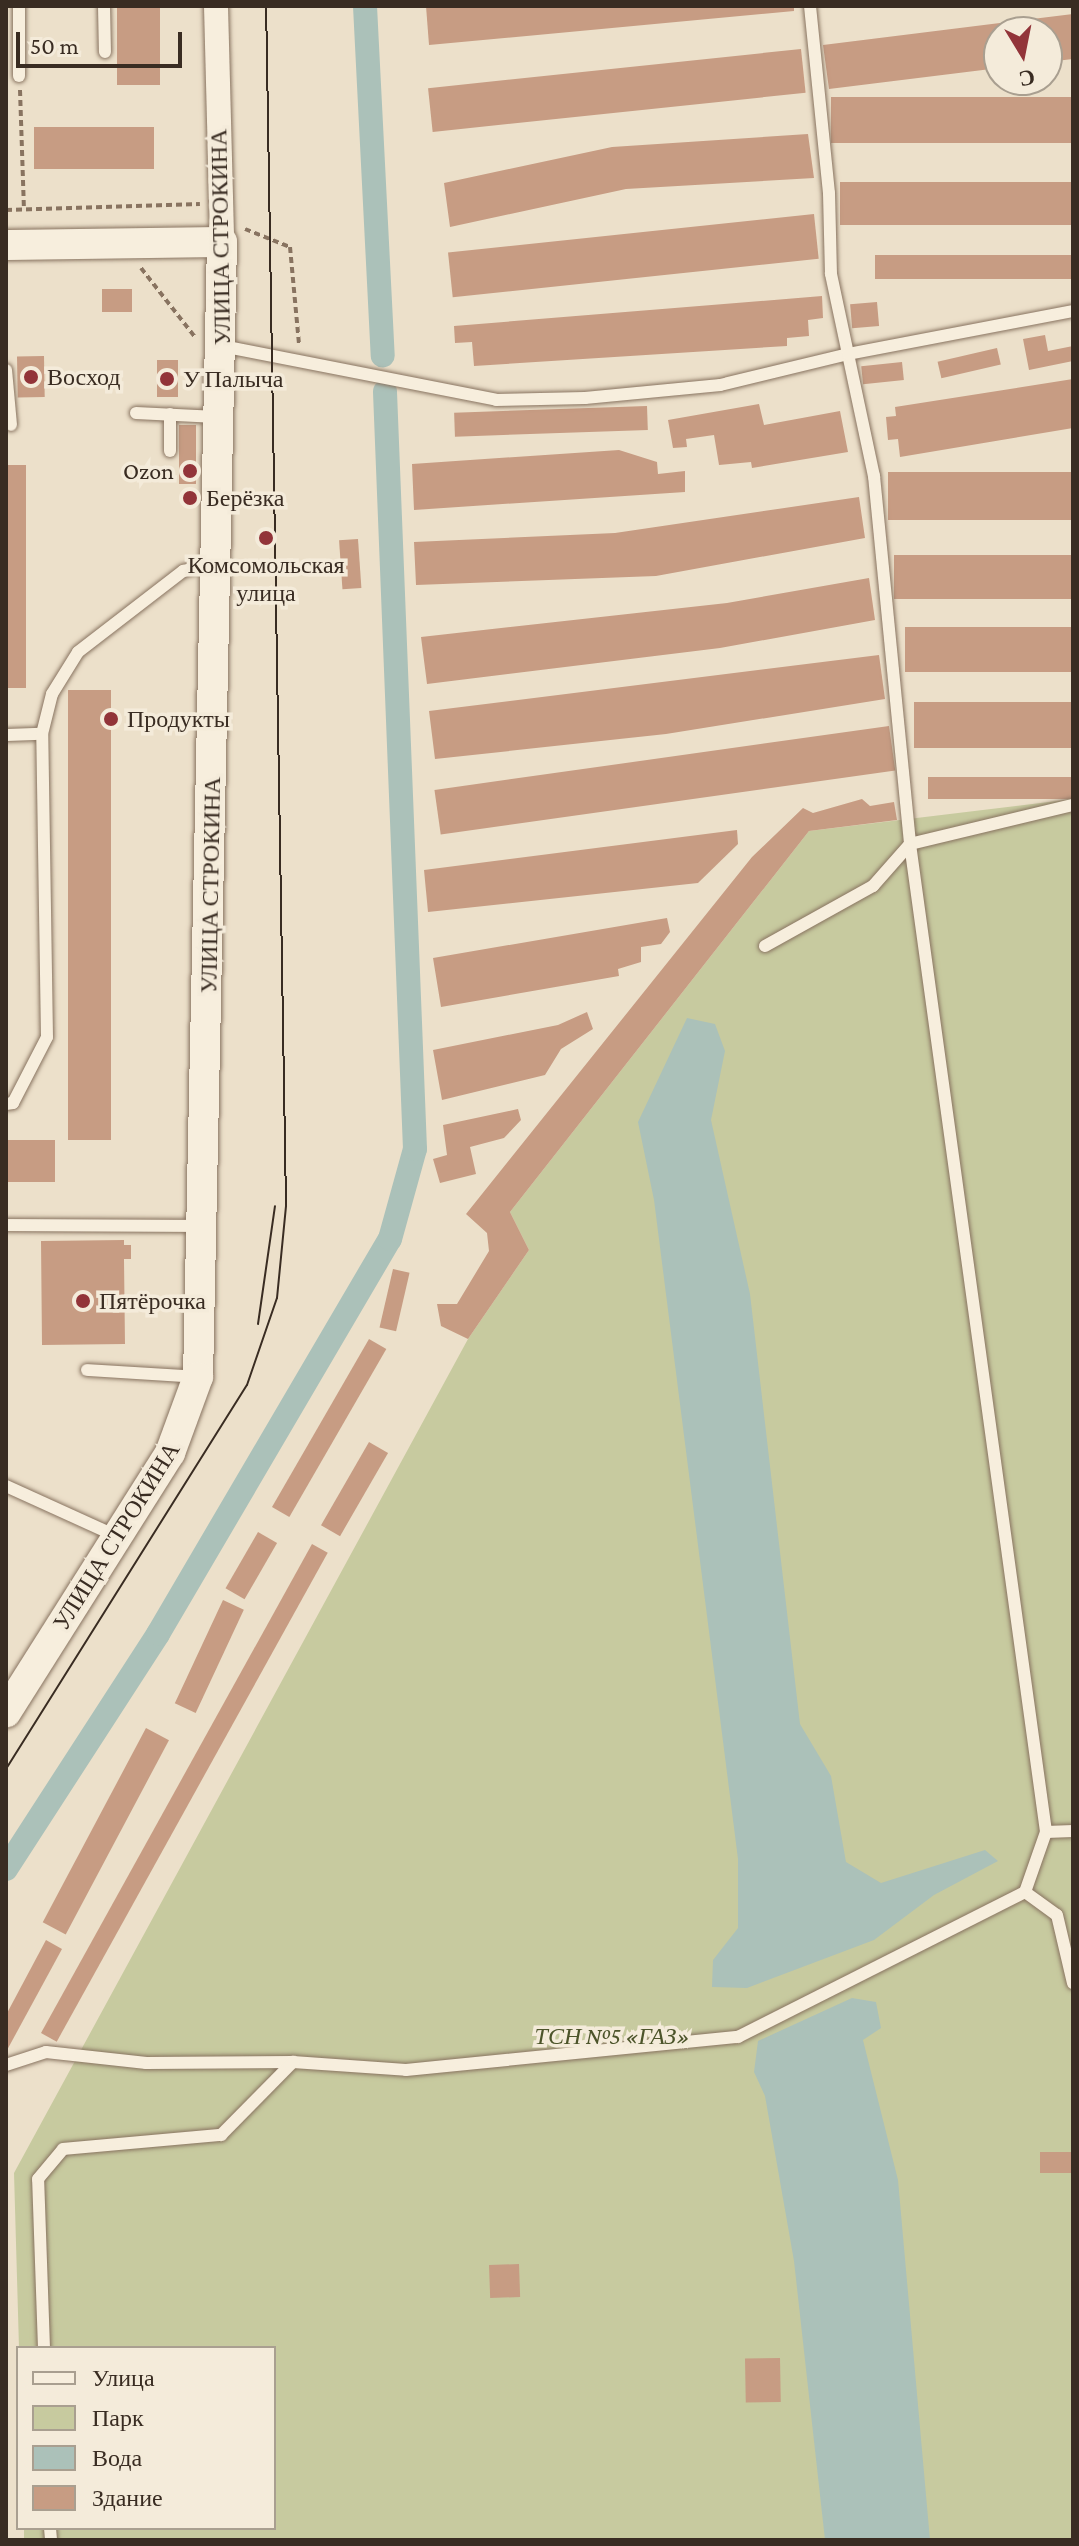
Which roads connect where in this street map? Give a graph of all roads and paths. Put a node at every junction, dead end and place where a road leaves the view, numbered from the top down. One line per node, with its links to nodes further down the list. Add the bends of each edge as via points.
1 (19, 6): 6 (lane)
2 (104, 6): 5 (lane)
3 (216, 6): 7 (street, УЛИЦА СТРОКИНА)
4 (810, 6): 15 (lane, via 829,193 831,274)
5 (105, 52)
6 (19, 76): 8 (path)
7 (221, 204): 8 (path); 10 (street, УЛИЦА СТРОКИНА); 16 (path, via 236,226 271,235 290,247)
8 (24, 209): 9 (path)
9 (6, 210)
10 (222, 242): 11 (street); 14 (street, УЛИЦА СТРОКИНА)
11 (6, 245)
12 (139, 265): 14 (path, via 205,350)
13 (1073, 311): 15 (lane)
14 (222, 346): 16 (lane); 20 (street, УЛИЦА СТРОКИНА)
15 (848, 354): 16 (lane, via 720,385 496,400 411,379); 27 (lane, via 883,547)
16 (301, 362)
17 (6, 370): 21 (lane)
18 (136, 413): 19 (lane)
19 (170, 414): 20 (lane); 22 (lane)
20 (220, 418): 23 (street, УЛИЦА СТРОКИНА)
21 (11, 425)
22 (170, 451)
23 (217, 562): 24 (lane, via 183,571 78,652 52,694); 31 (street, УЛИЦА СТРОКИНА)
24 (42, 734): 25 (lane); 29 (lane, via 47,1037 13,1103)
25 (6, 735)
26 (1073, 805): 27 (lane)
27 (910, 844): 28 (lane, via 873,886); 38 (lane)
28 (765, 946)
29 (6, 1104)
30 (6, 1225): 31 (lane)
31 (204, 1226): 33 (street, УЛИЦА СТРОКИНА)
32 (87, 1370): 33 (lane)
33 (198, 1377): 35 (street, УЛИЦА СТРОКИНА, via 191,1409 170,1453)
34 (6, 1486): 35 (lane)
35 (118, 1537): 36 (street, УЛИЦА СТРОКИНА)
36 (6, 1712)
37 (1073, 1831): 38 (lane)
38 (1046, 1832): 39 (lane)
39 (1025, 1892): 40 (lane); 43 (lane, via 738,2037 406,2070)
40 (1057, 1915): 41 (lane); 42 (lane)
41 (1073, 1915)
42 (1073, 1983)
43 (293, 2062): 44 (lane, via 146,2063 46,2052); 45 (lane, via 221,2135 63,2149 38,2179)
44 (6, 2065)
45 (44, 2346)

